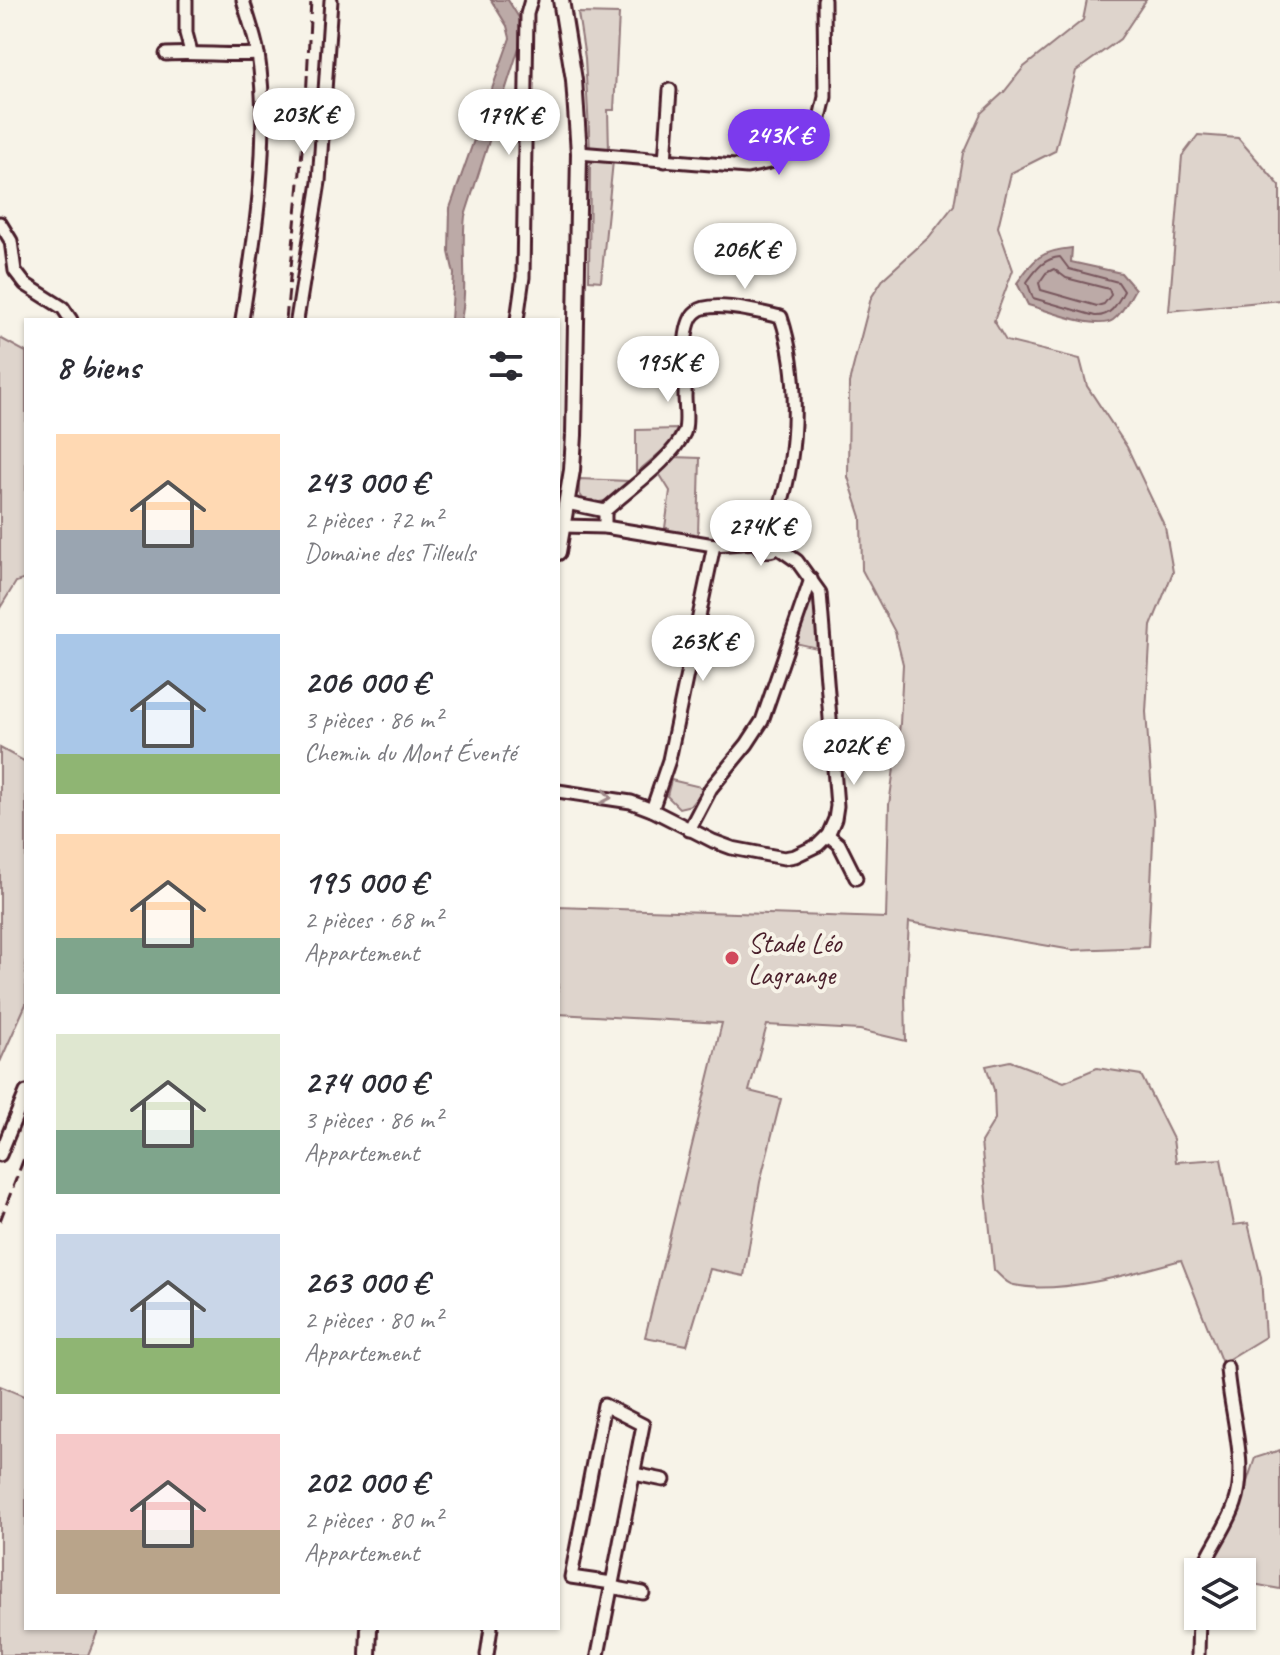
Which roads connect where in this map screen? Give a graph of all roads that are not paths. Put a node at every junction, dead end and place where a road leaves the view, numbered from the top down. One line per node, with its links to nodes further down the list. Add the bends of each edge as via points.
1 (186, 0): 7 (street)
2 (243, 0): 9 (street)
3 (331, 0): 16 (street, via 319,182)
4 (531, 0): 17 (street)
5 (561, 0): 11 (main road)
6 (824, 0): 12 (street, via 825,97 813,127 760,166)
7 (191, 52): 8 (street); 9 (street)
8 (166, 54)
9 (258, 54): 15 (street, via 260,163)
10 (670, 90): 12 (street)
11 (579, 153): 12 (street); 18 (main road)
12 (665, 161)
13 (0, 223): 14 (street, via 11,241 15,271)
14 (70, 318)
15 (242, 318)
16 (297, 318)
17 (517, 318)
18 (565, 470): 19 (main road)
19 (567, 503): 20 (street); 21 (main road)
20 (605, 511): 22 (street); 23 (street, via 674,449 685,430 690,318 705,307 743,309 781,317 795,407 789,466)
21 (561, 522): 22 (street)
22 (605, 527): 25 (street)
23 (771, 529): 24 (street, via 761,532); 26 (street, via 779,537)
24 (757, 542): 25 (street); 26 (street, via 765,551)
25 (714, 545): 29 (street, via 669,760)
26 (777, 547): 27 (street)
27 (811, 579): 30 (street, via 762,721 711,788); 31 (street, via 820,593 836,779 835,819)
28 (560, 791): 29 (street, one-way to 29)
29 (652, 810): 30 (street)
30 (689, 830): 31 (street, via 732,848 784,858 810,850)
31 (828, 835): 32 (street, via 839,844)
32 (856, 878)
33 (24, 1097): 34 (street)
34 (0, 1155)
35 (1227, 1367): 38 (street, via 1239,1488)
36 (634, 1474): 37 (street); 39 (street); 39 (street, via 643,1425 599,1401 571,1577)
37 (664, 1480)
38 (1208, 1558)
39 (612, 1585): 40 (street); 46 (street)
40 (643, 1593)
41 (369, 1630): 44 (main road)
42 (491, 1630): 45 (street)
43 (1199, 1630): 47 (street)
44 (368, 1655)
45 (487, 1655)
46 (598, 1655)
47 (1198, 1655)

